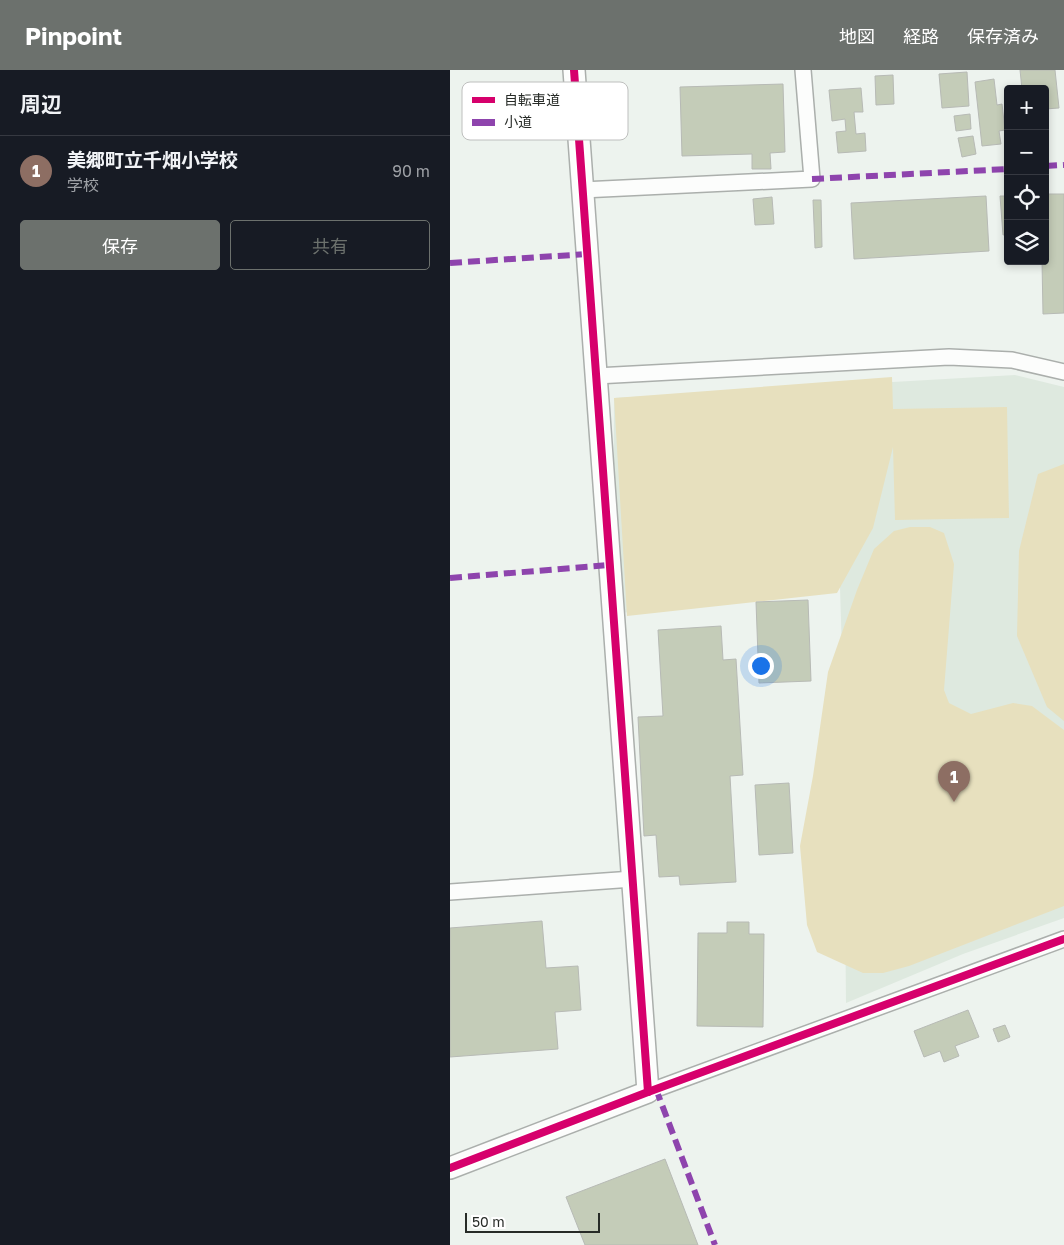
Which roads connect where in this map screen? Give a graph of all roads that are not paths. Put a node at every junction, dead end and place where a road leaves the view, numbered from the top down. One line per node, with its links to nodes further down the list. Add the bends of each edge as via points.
1 (803, 70): 3 (street, via 812,180)
2 (579, 140): 3 (street)
3 (582, 190): 5 (street)
4 (1064, 372): 5 (street, via 1012,360 949,357)
5 (596, 376): 6 (street)
6 (633, 879): 7 (street); 9 (street)
7 (450, 892)
8 (1064, 938): 9 (street)
9 (648, 1092): 10 (street)
10 (450, 1168)

